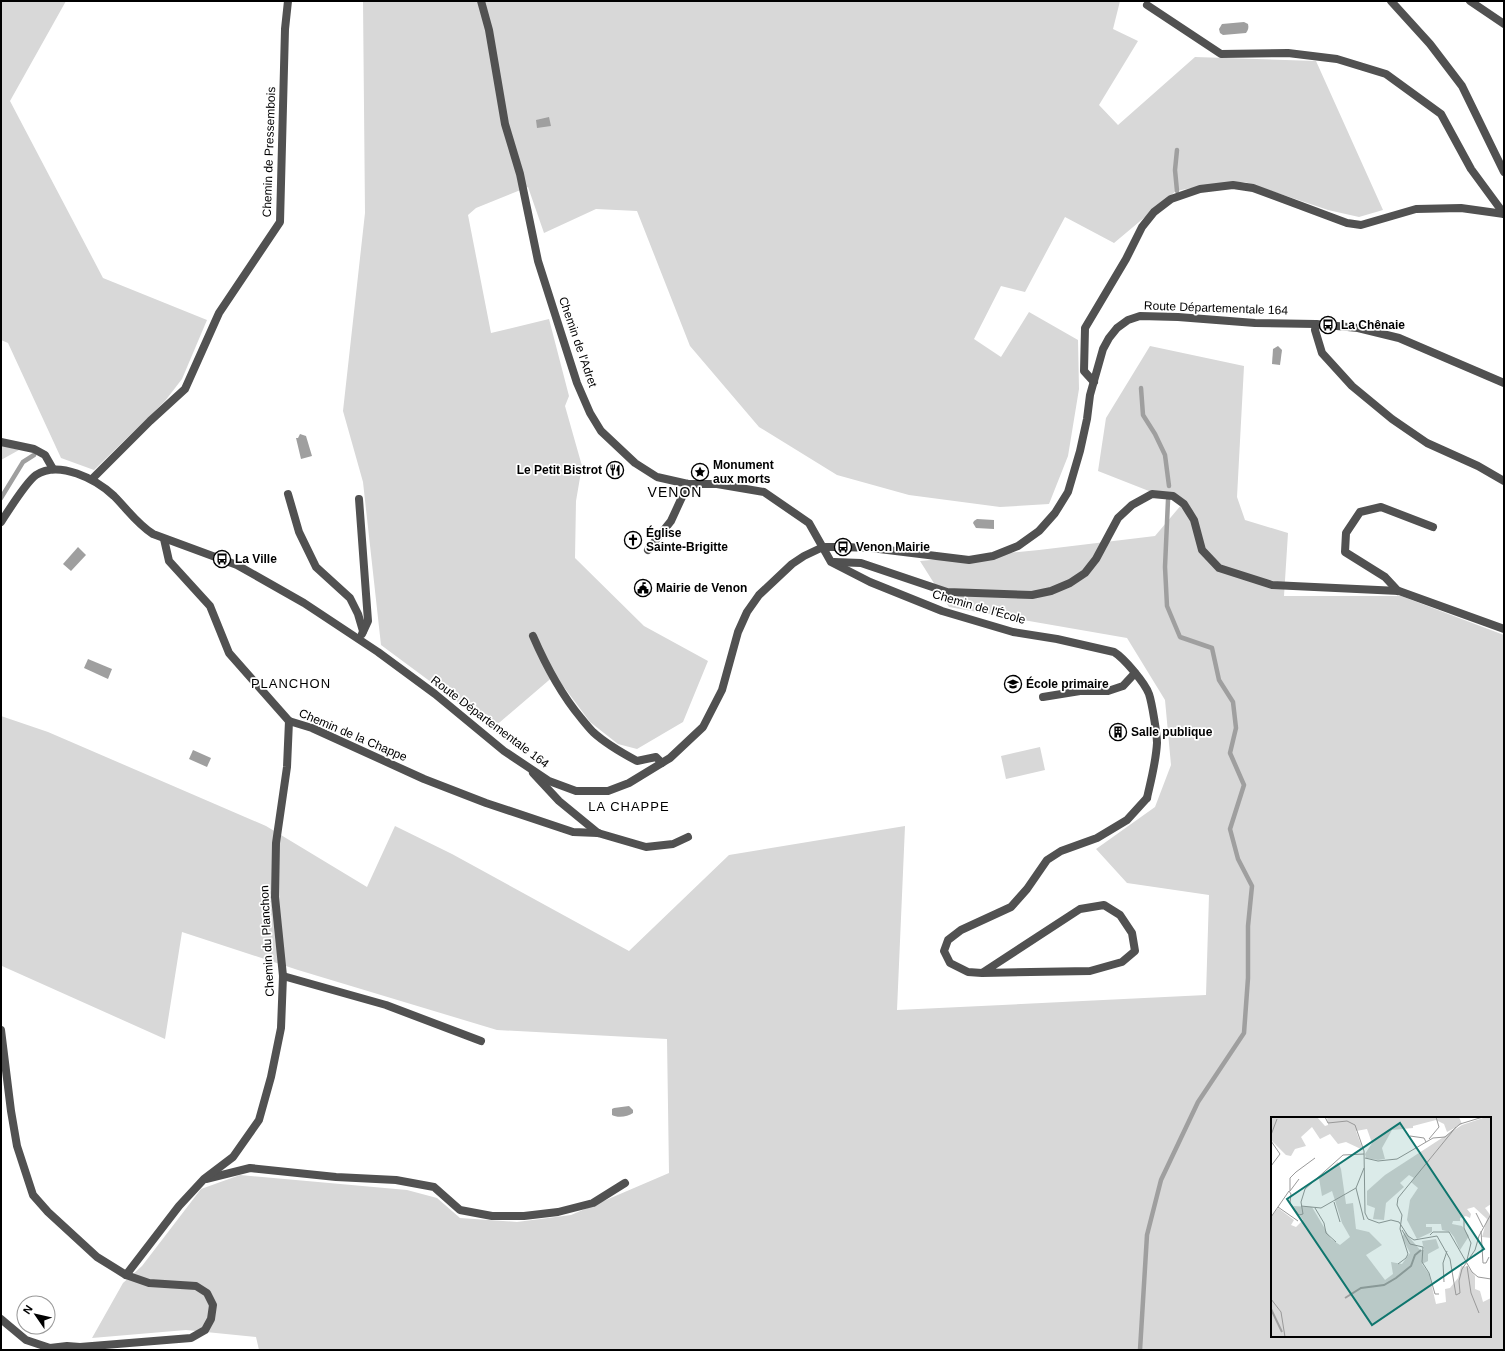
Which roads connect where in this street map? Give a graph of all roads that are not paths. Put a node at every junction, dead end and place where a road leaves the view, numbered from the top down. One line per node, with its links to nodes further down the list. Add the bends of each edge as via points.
1 (288, 1): 14 (street, Chemin de Pressembois, via 280,222 219,313 185,389)
2 (480, 1): 16 (street, Chemin de l'Adret, via 489,30 505,124 520,174 538,261 577,383 600,431 619,449 657,477)
3 (1391, 1): 7 (street, via 1430,44 1462,86)
4 (1470, 1): 6 (street)
5 (1147, 5): 8 (street, via 1221,54 1288,53 1337,59 1386,74 1441,114 1471,169)
6 (1504, 24)
7 (1504, 172)
8 (1504, 214): 10 (street, via 1461,208 1416,209 1361,225 1347,223 1252,188 1233,185 1200,188 1170,199 1154,212 1142,228 1085,328 1084,372)
9 (1316, 324): 10 (street, Route Départementale 164, via 1140,316 1128,320 1109,338 1103,349); 11 (street, Route Départementale 164, via 1358,328 1399,338); 15 (street, via 1315,330 1322,353 1358,391 1426,443 1478,466)
10 (1094, 382): 22 (street, Route Départementale 164, via 1080,451 1068,492 1055,513 1039,531 1018,546 994,556 969,560 871,548)
11 (1504, 382)
12 (1, 442): 13 (street, via 34,448 45,455)
13 (53, 469): 14 (street, Route Départementale 164); 19 (street, via 35,476)
14 (92, 479): 21 (street, Route Départementale 164, via 113,496 142,527)
15 (1504, 481)
16 (688, 484): 22 (street, Chemin de l'Adret, via 717,484 764,492 809,522); 23 (street, via 671,521)
17 (288, 494): 27 (street, via 299,532 316,567 350,598)
18 (358, 499): 27 (street, via 368,621)
19 (1, 522)
20 (1433, 527): 25 (street, via 1381,507 1360,512 1346,533 1345,552 1385,577)
21 (164, 539): 29 (street, Route Départementale 164, via 237,565 304,603); 32 (street, Chemin de la Chappe, via 169,561 210,606 229,653)
22 (823, 547): 24 (street); 33 (street, Route Départementale 164, via 792,564 759,595 747,612 738,632 722,690 703,727)
23 (648, 550)
24 (831, 562): 25 (street, via 861,563 947,592 1032,595 1051,591 1085,573 1096,559 1118,518 1132,505 1152,494 1172,496 1184,504 1194,520 1202,550 1219,568 1272,585); 30 (street, Chemin de l'École, via 870,582 942,610 1013,632 1114,652)
25 (1398, 591): 26 (street)
26 (1504, 629)
27 (363, 631): 29 (street)
28 (533, 636): 33 (street, via 559,688 593,732 637,761 656,757)
29 (359, 640): 34 (street, Route Départementale 164, via 435,694)
30 (1135, 673): 31 (street, via 1123,686 1108,691 1080,691); 37 (street, Chemin de l'École, via 1149,694 1157,742 1147,798 1128,820 1097,838 1047,860 1012,907 961,930 948,940 944,951 950,963 968,972)
31 (1043, 696)
32 (288, 721): 35 (street, Chemin de la Chappe, via 312,728 424,779 486,803 573,832); 38 (street, Chemin du Planchon, via 287,767 276,843 275,897)
33 (662, 763): 34 (street, Route Départementale 164, via 629,783 608,791 576,791 549,782)
34 (531, 770): 35 (street, via 559,801)
35 (598, 833): 36 (street, via 646,847 673,844)
36 (688, 837)
37 (982, 973): 37 (street, via 1080,909 1104,905 1120,915 1132,933 1135,951 1122,962 1090,971)
38 (283, 976): 40 (street, via 386,1005); 41 (street, Chemin du Planchon, via 281,1028 259,1120 233,1157)
39 (1, 1030): 43 (street, via 10,1111 17,1146 33,1195 97,1257)
40 (481, 1041)
41 (204, 1179): 42 (street, via 250,1168 396,1180 434,1188 460,1210 492,1216 558,1212 593,1203); 43 (street, Chemin du Planchon, via 179,1206)
42 (626, 1183)
43 (126, 1275): 44 (street, via 149,1283 196,1286 207,1293 213,1305 211,1319 205,1330 191,1338 50,1348 26,1340)
44 (1, 1319)

